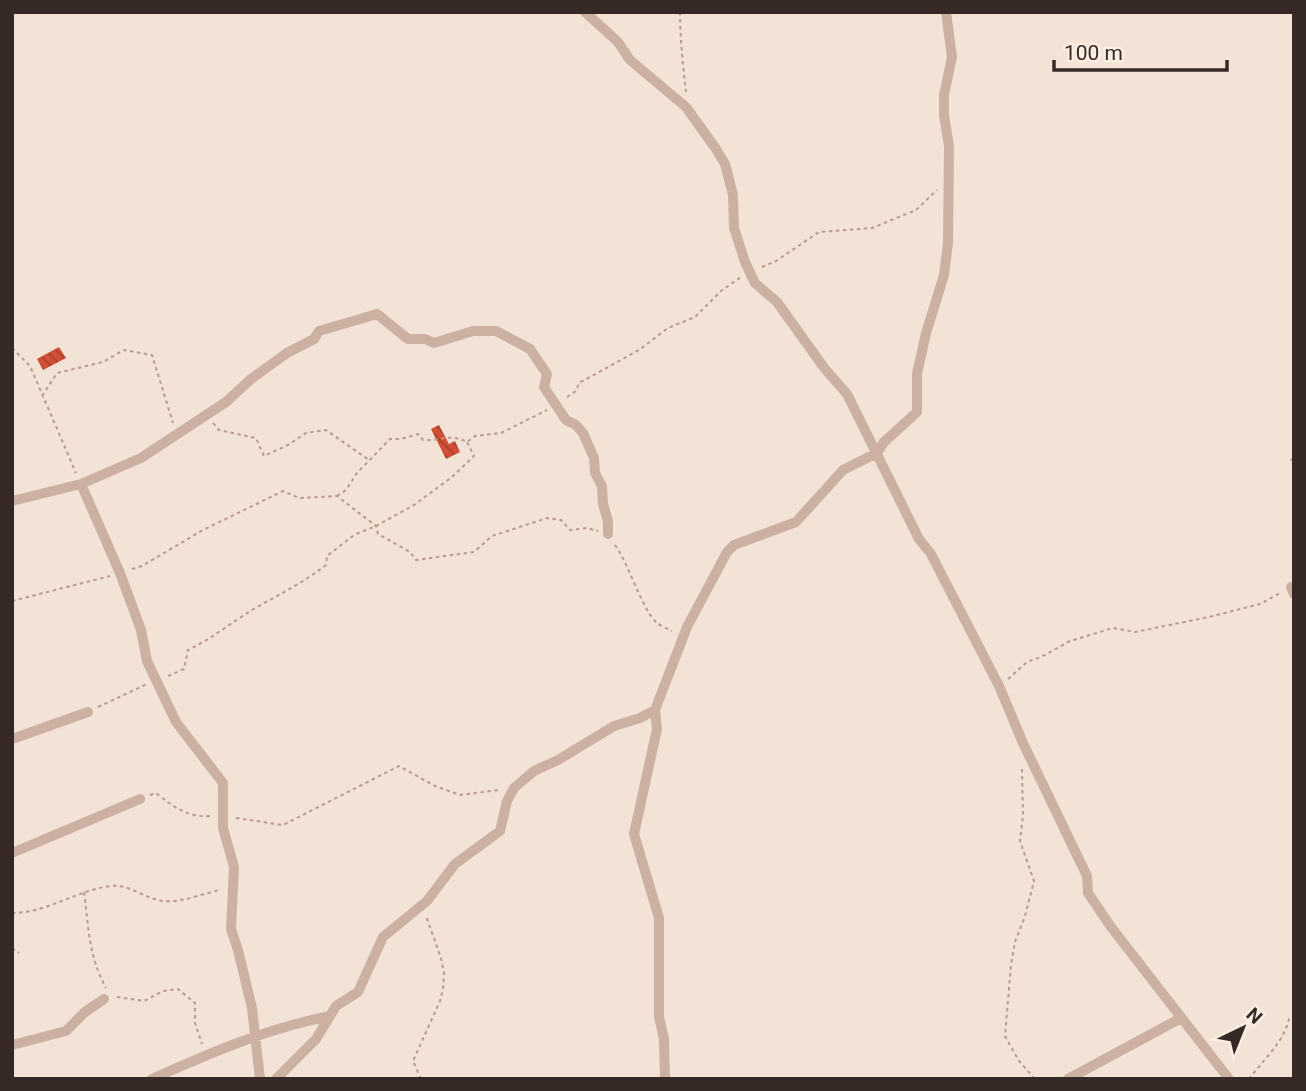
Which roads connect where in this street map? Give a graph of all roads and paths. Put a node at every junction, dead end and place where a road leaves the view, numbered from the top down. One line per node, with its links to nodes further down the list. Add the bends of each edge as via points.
1 (585, 12): 4 (street, via 618,42 630,60)
2 (680, 12): 4 (path)
3 (946, 12): 11 (street, via 951,57 944,95 949,146 944,275 917,374 917,412)
4 (686, 107): 11 (street, via 726,164 734,228 755,283 777,302 847,394)
5 (12, 348): 6 (path, via 30,366)
6 (42, 396): 9 (path, via 57,373 103,362 124,350 152,355); 15 (path)
7 (556, 405): 8 (street, via 544,387 547,374 530,349 496,331 474,331 435,343 408,339 377,314 319,331); 10 (path, via 501,433 475,436); 19 (street, via 583,433 594,458 594,473 603,486)
8 (196, 424): 9 (street); 13 (path, via 211,421 219,430 256,438 264,456 306,433 326,430)
9 (178, 435): 15 (street, via 141,458)
10 (467, 442): 13 (path, via 453,436 423,440 418,434 390,439); 18 (path, via 474,456 453,477)
11 (877, 453): 23 (street, via 843,470 796,522 734,545); 25 (street)
12 (1294, 459): 14 (path)
13 (369, 460): 16 (path)
14 (1294, 465)
15 (81, 484): 17 (street); 20 (street)
16 (337, 496): 18 (path); 20 (path, via 299,498 283,491 142,566)
17 (12, 501)
18 (376, 526): 19 (path, via 378,534 416,560 474,552 492,537 547,518 561,520 570,530 587,528); 24 (path, via 327,555 326,565 303,583 188,650 184,669)
19 (608, 534): 23 (path, via 656,623)
20 (120, 573): 22 (path); 24 (street)
21 (1292, 590): 25 (path, via 1209,617 1135,632 1113,628 1070,641 1027,662)
22 (12, 601)
23 (683, 637): 26 (street)
24 (157, 680): 27 (path); 32 (street, via 176,722 223,783)
25 (999, 686): 43 (street, via 1087,876 1088,893)
26 (655, 710): 30 (street, via 614,726 534,771); 51 (street, via 657,729 634,834 659,918 659,1017)
27 (88, 712): 28 (street)
28 (12, 738)
29 (1022, 770): 52 (path, via 1020,841 1034,881 1010,965 1005,1036)
30 (514, 788): 32 (path, via 460,795 399,766 283,825); 36 (street, via 499,831 455,864)
31 (140, 799): 32 (path, via 156,793 191,815); 33 (street)
32 (221, 815): 34 (street, via 234,867)
33 (12, 853)
34 (233, 888): 35 (path, via 162,901 114,886); 44 (street, via 231,929)
35 (84, 892): 37 (path); 40 (path, via 95,970 106,988)
36 (427, 901): 41 (street, via 383,937 358,992 336,1006); 50 (path, via 426,916 444,973 440,1001 413,1061)
37 (12, 914)
38 (12, 948): 39 (path)
39 (19, 953)
40 (104, 999): 45 (street, via 66,1031); 46 (path, via 144,1001 178,989 195,1003 195,1023)
41 (330, 1016): 44 (street); 49 (street, via 316,1039)
42 (1294, 1016): 55 (path)
43 (1181, 1017): 53 (street); 54 (street)
44 (256, 1036): 46 (street); 48 (street)
45 (12, 1045)
46 (205, 1055): 47 (street)
47 (152, 1079)
48 (260, 1079)
49 (276, 1079)
50 (421, 1079)
51 (665, 1079)
52 (1035, 1079)
53 (1068, 1079)
54 (1229, 1079)
55 (1249, 1079)

